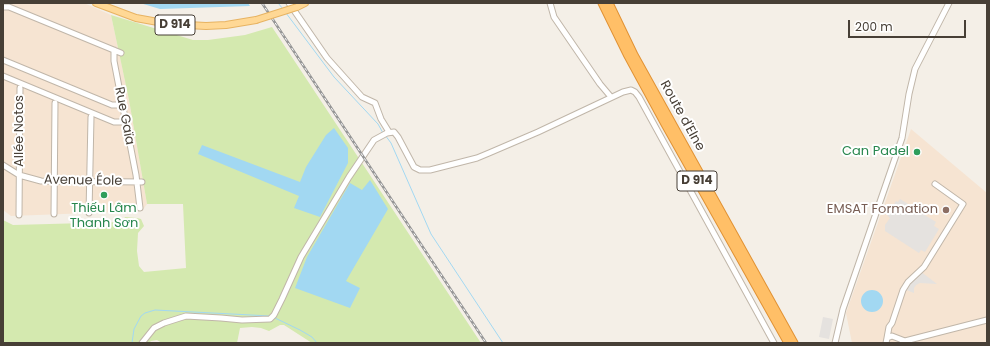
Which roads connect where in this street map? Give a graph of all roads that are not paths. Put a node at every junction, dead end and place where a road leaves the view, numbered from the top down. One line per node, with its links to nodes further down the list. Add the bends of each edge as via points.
1 (96, 3): 10 (main road, D 914, via 136,18 169,24 226,25)
2 (104, 3): 10 (main road, D 914, via 137,15 169,22 206,24)
3 (305, 3): 8 (main road, D 914)
4 (550, 3): 16 (street, via 554,17)
5 (601, 3): 33 (highway, Route d'Elne / D 914, via 621,46)
6 (610, 3): 32 (highway, Route d'Elne / D 914, via 634,55)
7 (949, 3): 36 (street, via 915,69 902,138)
8 (294, 4): 10 (main road, D 914, bridge); 21 (street, via 327,58 362,97 375,103)
9 (3, 7): 11 (street, via 10,7)
10 (256, 18)
11 (114, 50): 12 (street); 18 (street, Rue Gaïa)
12 (122, 53)
13 (3, 60): 18 (street, via 112,105)
14 (3, 76): 20 (street, via 114,122)
15 (20, 88): 23 (street, Allée Notos)
16 (611, 97): 21 (street, via 477,158 430,170 414,167 398,137 394,132); 40 (street, via 631,90 639,97)
17 (56, 103): 24 (street)
18 (122, 105): 20 (street, Rue Gaïa)
19 (91, 117): 25 (street)
20 (125, 122): 26 (street, Rue Gaïa)
21 (388, 132): 39 (street, via 374,140 367,149 301,257 270,319 186,316 154,328)
22 (3, 165): 23 (street, Avenue Éole)
23 (19, 175): 24 (street, Avenue Éole, via 41,181); 31 (street, Allée Notos)
24 (54, 181): 25 (street, Avenue Éole); 30 (street)
25 (90, 181): 26 (street, Avenue Éole); 29 (street)
26 (139, 182): 28 (street, Rue Gaïa)
27 (935, 184): 35 (street, via 963,204 924,267 903,290)
28 (140, 208)
29 (89, 213)
30 (54, 214)
31 (18, 215)
32 (725, 219): 43 (highway, Route d'Elne / D 914); 44 (highway, via 753,262)
33 (768, 307): 41 (highway); 42 (highway, Route d'Elne / D 914)
34 (987, 320): 37 (street)
35 (892, 323): 37 (street, via 892,331); 38 (street)
36 (839, 326): 45 (street); 46 (street)
37 (900, 340): 38 (street)
38 (886, 342)
39 (142, 343)
40 (774, 343)
41 (785, 343)
42 (788, 343)
43 (794, 343)
44 (798, 343)
45 (835, 343)
46 (840, 343)

